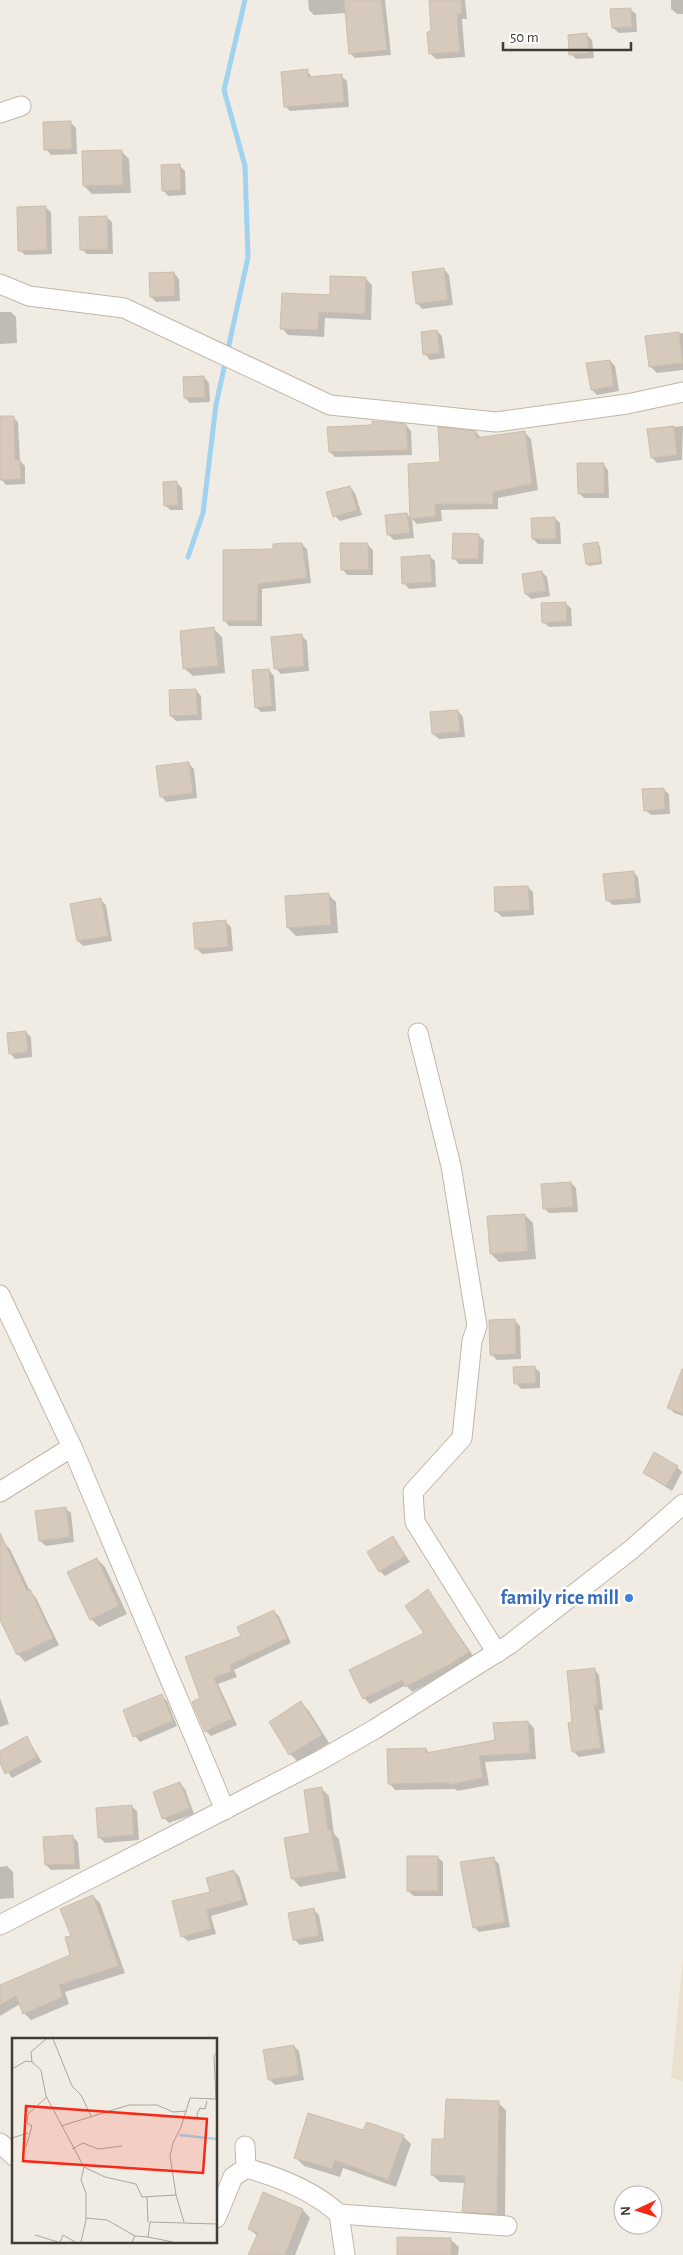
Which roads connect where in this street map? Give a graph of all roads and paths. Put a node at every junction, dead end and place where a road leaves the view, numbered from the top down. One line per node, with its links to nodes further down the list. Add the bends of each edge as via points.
1 (21, 106): 2 (street)
2 (0, 113)
3 (0, 284): 4 (street, via 29,296 124,308 330,405 496,422 627,404)
4 (683, 392)
5 (418, 1034): 10 (street, via 451,1166 477,1326 472,1341 462,1438 413,1492 415,1522)
6 (0, 1296): 7 (street)
7 (72, 1447): 8 (street); 11 (street)
8 (0, 1492)
9 (683, 1504): 10 (street, via 632,1549)
10 (497, 1653): 11 (street, via 319,1761)
11 (225, 1810): 12 (street)
12 (0, 1925)
13 (0, 2143): 15 (street)
14 (246, 2146): 16 (street)
15 (12, 2154)
16 (246, 2168): 17 (street, via 233,2177); 18 (street, via 268,2174 324,2201)
17 (218, 2213)
18 (339, 2214): 19 (street); 20 (street)
19 (507, 2226)
20 (345, 2255)

